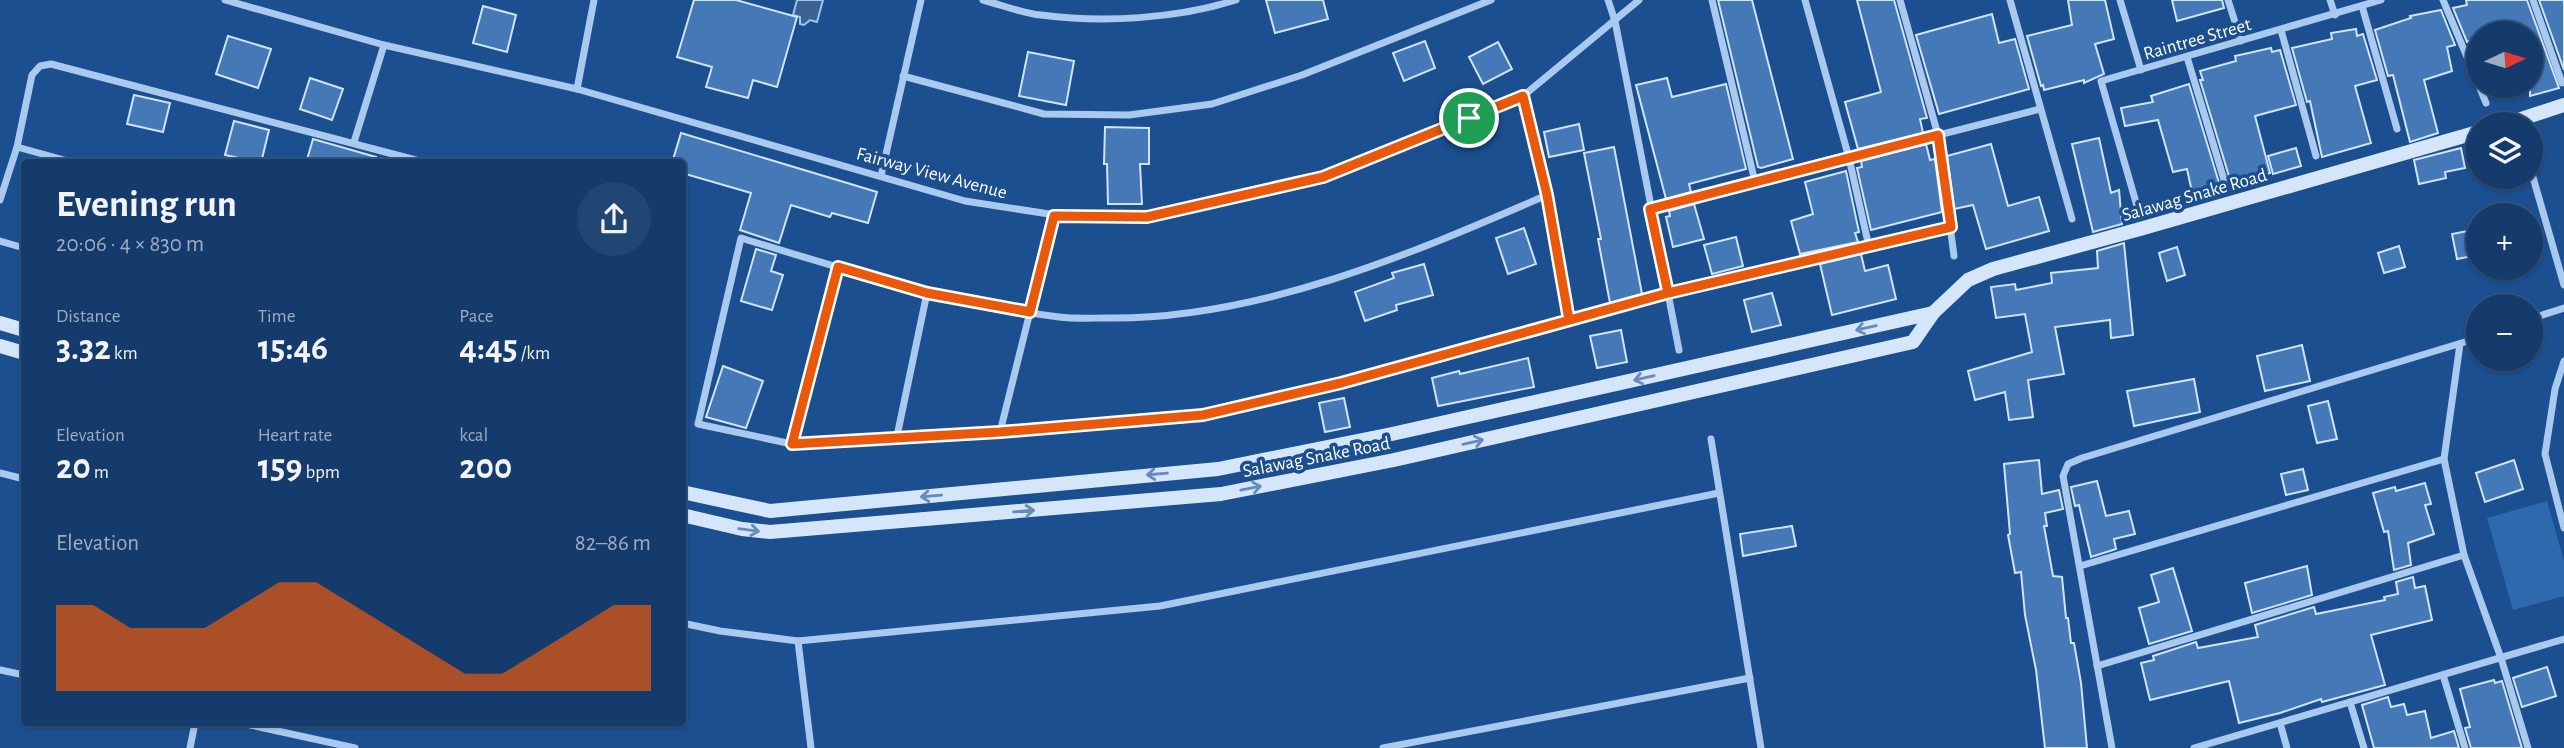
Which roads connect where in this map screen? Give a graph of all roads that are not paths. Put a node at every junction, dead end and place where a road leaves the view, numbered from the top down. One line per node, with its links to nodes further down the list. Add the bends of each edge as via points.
1 (225, 0): 24 (street, Fairway View Avenue)
2 (594, 0): 30 (street)
3 (921, 0): 28 (street)
4 (983, 0): 5 (street, via 1038,15 1102,19 1155,16)
5 (1236, 0)
6 (1491, 0): 28 (street, via 1302,75 1212,104 1141,113 1044,114)
7 (1608, 0): 21 (street)
8 (1639, 0): 21 (street, Fairway View Avenue)
9 (1712, 0): 47 (street)
10 (1805, 0): 43 (street)
11 (1900, 0): 38 (street)
12 (2010, 0): 35 (street)
13 (2120, 0): 27 (street)
14 (2228, 0): 23 (street)
15 (2330, 0): 20 (street)
16 (2381, 0): 19 (street, Raintree Street)
17 (2443, 0): 25 (street)
18 (2533, 0): 29 (street)
19 (2362, 6): 20 (street, Raintree Street); 37 (street)
20 (2335, 15): 22 (street, Raintree Street)
21 (1615, 21): 31 (street, Fairway View Avenue); 53 (street)
22 (2281, 30): 23 (street, Raintree Street); 42 (street)
23 (2241, 41): 26 (street, Raintree Street)
24 (384, 46): 30 (street, Fairway View Avenue); 40 (street)
25 (2466, 54)
26 (2186, 57): 27 (street, Raintree Street); 48 (street)
27 (2141, 70): 52 (street, Raintree Street, via 2101,81)
28 (904, 76): 46 (street)
29 (2562, 83)
30 (577, 89): 46 (street, Fairway View Avenue)
31 (1523, 96): 50 (street); 54 (street, Fairway View Avenue, via 1323,177 1147,217)
32 (2484, 98): 33 (street)
33 (2486, 103)
34 (2564, 105): 36 (main road)
35 (2040, 109): 38 (street); 55 (street)
36 (2543, 113)
37 (2397, 129)
38 (1938, 135): 43 (street); 56 (street)
39 (2466, 135): 67 (main road, Salawag Snake Road, via 1993,269 1968,280)
40 (354, 142): 41 (street, via 51,64 40,66 32,75); 45 (street)
41 (17, 147): 44 (street); 51 (street)
42 (2316, 156)
43 (1849, 158): 47 (street); 59 (street)
44 (60, 159)
45 (413, 159)
46 (881, 176): 54 (street, Fairway View Avenue, via 965,201)
47 (1755, 183): 53 (street)
48 (2225, 183)
49 (2536, 189): 62 (street)
50 (1547, 195): 66 (street, via 1369,267 1238,305 1141,318 1061,318); 69 (street)
51 (0, 200)
52 (2137, 206)
53 (1650, 209): 64 (street)
54 (1054, 216): 66 (street)
55 (2072, 219)
56 (1951, 227): 59 (street); 60 (street)
57 (0, 241): 58 (street)
58 (21, 247)
59 (1869, 247): 64 (street)
60 (1954, 256)
61 (838, 267): 63 (street); 81 (street); 81 (street, via 741,238 698,424)
62 (2564, 285)
63 (927, 293): 66 (street); 79 (street)
64 (1668, 293): 69 (street); 75 (street)
65 (2564, 308): 68 (street)
66 (1030, 312): 78 (street)
67 (1933, 313): 85 (main road, Salawag Snake Road, one-way to 85, via 1286,457 1218,469); 88 (main road, Salawag Snake Road, one-way to 67, via 1221,494 1394,460 1913,342)
68 (2543, 315)
69 (1569, 320): 78 (street, via 1341,383 1203,415)
70 (0, 323): 71 (main road)
71 (21, 329)
72 (2466, 342): 73 (street)
73 (2460, 344): 82 (street); 92 (street, via 2068,464 2063,476)
74 (0, 346): 76 (main road)
75 (1679, 350)
76 (21, 352)
77 (2564, 361): 90 (street, via 2545,454)
78 (1000, 432): 79 (street)
79 (897, 436): 81 (street)
80 (1711, 439): 87 (street)
81 (792, 444)
82 (2444, 460): 91 (street); 92 (street)
83 (0, 474): 84 (street)
84 (21, 478)
85 (992, 490): 86 (main road, Salawag Snake Road, one-way to 86, via 770,511); 88 (main road)
86 (686, 493)
87 (1719, 493): 95 (street, via 1160,606); 101 (street)
88 (994, 513): 89 (main road, Salawag Snake Road, one-way to 88, via 770,533)
89 (686, 516)
90 (2564, 527)
91 (2465, 555): 96 (street); 97 (street)
92 (2080, 566): 97 (street)
93 (686, 624): 95 (street)
94 (2564, 639): 96 (street)
95 (798, 641): 109 (street)
96 (2501, 658): 100 (street); 116 (street)
97 (2097, 666): 112 (street)
98 (0, 670): 99 (street)
99 (21, 674)
100 (2443, 675): 102 (street); 115 (street)
101 (1750, 678): 110 (street); 111 (street)
102 (2350, 702): 103 (street); 114 (street)
103 (2280, 723): 106 (street); 113 (street)
104 (194, 726): 107 (street)
105 (255, 726): 108 (street)
106 (2199, 747)
107 (190, 748)
108 (355, 748)
109 (811, 748)
110 (1383, 748)
111 (1761, 748)
112 (2112, 748)
113 (2287, 748)
114 (2364, 748)
115 (2465, 748)
116 (2528, 748)

